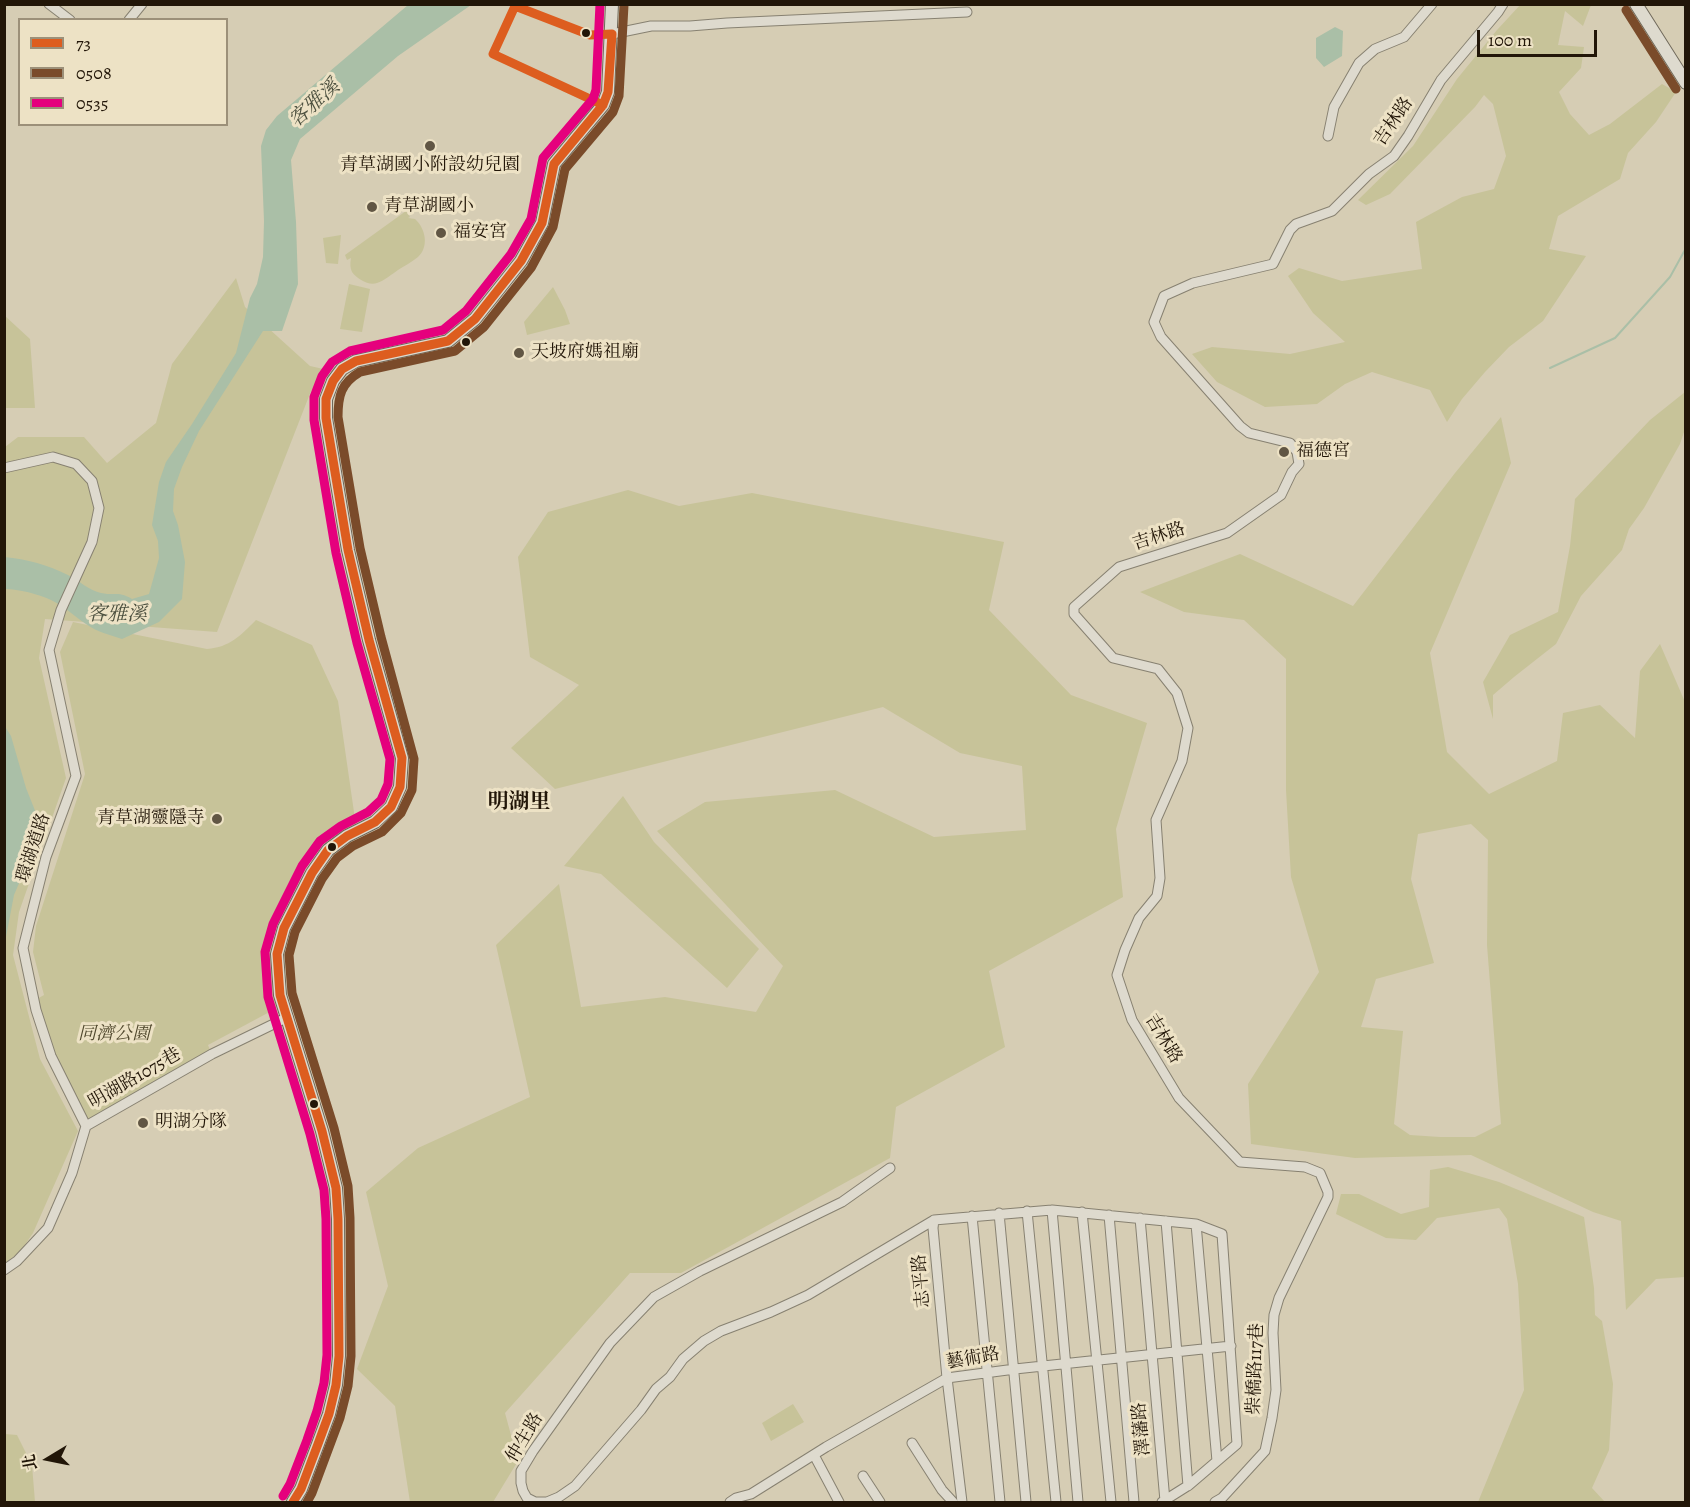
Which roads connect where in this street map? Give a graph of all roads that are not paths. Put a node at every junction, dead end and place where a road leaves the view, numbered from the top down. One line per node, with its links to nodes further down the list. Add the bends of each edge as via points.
1 (49, 4): 8 (street)
2 (142, 4): 9 (street)
3 (612, 4): 10 (street)
4 (1432, 4): 12 (street, via 1404,37 1375,49 1359,63 1334,107)
5 (1503, 4): 17 (street, 吉林路, via 1441,80 1394,156 1369,174 1332,211 1296,224 1273,264 1192,283 1164,296 1154,322 1161,337 1240,426 1249,433 1290,443 1299,464 1281,495 1227,532 1119,567 1074,607 1074,614 1113,658 1158,669 1177,693 1188,728 1182,761 1156,820 1160,878 1157,896 1139,918 1118,975 1132,1020 1179,1098 1240,1162 1305,1167 1320,1173)
6 (1636, 4): 11 (street)
7 (967, 12): 10 (street, via 651,26)
8 (67, 18)
9 (131, 18)
10 (612, 34): 14 (street, via 608,92 603,105 554,164 543,223 522,261 475,319 448,341 356,361 337,375 326,399 348,550 402,758 400,787 391,807 375,822 328,850 284,928 277,954 280,996)
11 (1686, 83)
12 (1328, 136)
13 (4, 468): 15 (street, 環湖道路, via 53,457 76,464 92,481 99,508 92,543 61,610 49,650 76,776 46,857 23,948 51,1056)
14 (288, 1017): 15 (street, 明湖路1075巷, via 212,1054); 47 (street, via 334,1179 339,1239 336,1385 325,1424)
15 (86, 1126): 28 (street, 明湖路1075巷, via 72,1173 48,1228)
16 (890, 1167): 25 (street, 仲生路, via 842,1202 654,1297 610,1343 527,1461 521,1471 521,1483 528,1498 547,1502 575,1486 656,1389 704,1341 808,1295)
17 (1328, 1192): 60 (street, 柴橋路117巷, via 1274,1315 1276,1390 1265,1451)
18 (1052, 1210): 19 (street); 20 (street); 35 (street)
19 (1027, 1211): 21 (street); 36 (street)
20 (1082, 1212): 22 (street); 34 (street)
21 (999, 1213): 23 (street); 37 (street)
22 (1108, 1215): 24 (street); 33 (street)
23 (972, 1216): 25 (street); 38 (street)
24 (1140, 1218): 26 (street); 32 (street)
25 (934, 1220): 39 (street, 志平路)
26 (1166, 1221): 27 (street); 31 (street)
27 (1196, 1224): 29 (street, via 1222,1234); 30 (street)
28 (4, 1270)
29 (1231, 1346): 30 (street, 藝術路); 42 (street, 澤藩路, via 1237,1444)
30 (1207, 1349): 31 (street, 藝術路); 42 (street)
31 (1177, 1352): 32 (street, 藝術路); 44 (street)
32 (1152, 1354): 33 (street, 藝術路); 46 (street, 澤藩路)
33 (1122, 1358): 34 (street, 藝術路); 59 (street)
34 (1097, 1360): 35 (street, 藝術路); 58 (street, 澤藩路)
35 (1066, 1364): 36 (street, 藝術路); 57 (street)
36 (1041, 1366): 37 (street, 藝術路); 56 (street)
37 (1015, 1369): 38 (street, 藝術路); 55 (street)
38 (987, 1372): 39 (street, 藝術路); 54 (street)
39 (947, 1378): 41 (street, 藝術路); 53 (street)
40 (912, 1443): 52 (street)
41 (814, 1455): 45 (street, 藝術路); 50 (street)
42 (1216, 1461): 44 (street, 澤藩路)
43 (863, 1476): 51 (street)
44 (1188, 1486): 46 (street, 澤藩路)
45 (748, 1498): 48 (street, 藝術路, via 736,1498); 49 (street)
46 (1163, 1502)
47 (293, 1503)
48 (730, 1503)
49 (756, 1503)
50 (839, 1503)
51 (880, 1503)
52 (953, 1503)
53 (962, 1503)
54 (1000, 1503)
55 (1026, 1503)
56 (1056, 1503)
57 (1078, 1503)
58 (1112, 1503)
59 (1134, 1503)
60 (1215, 1503)

